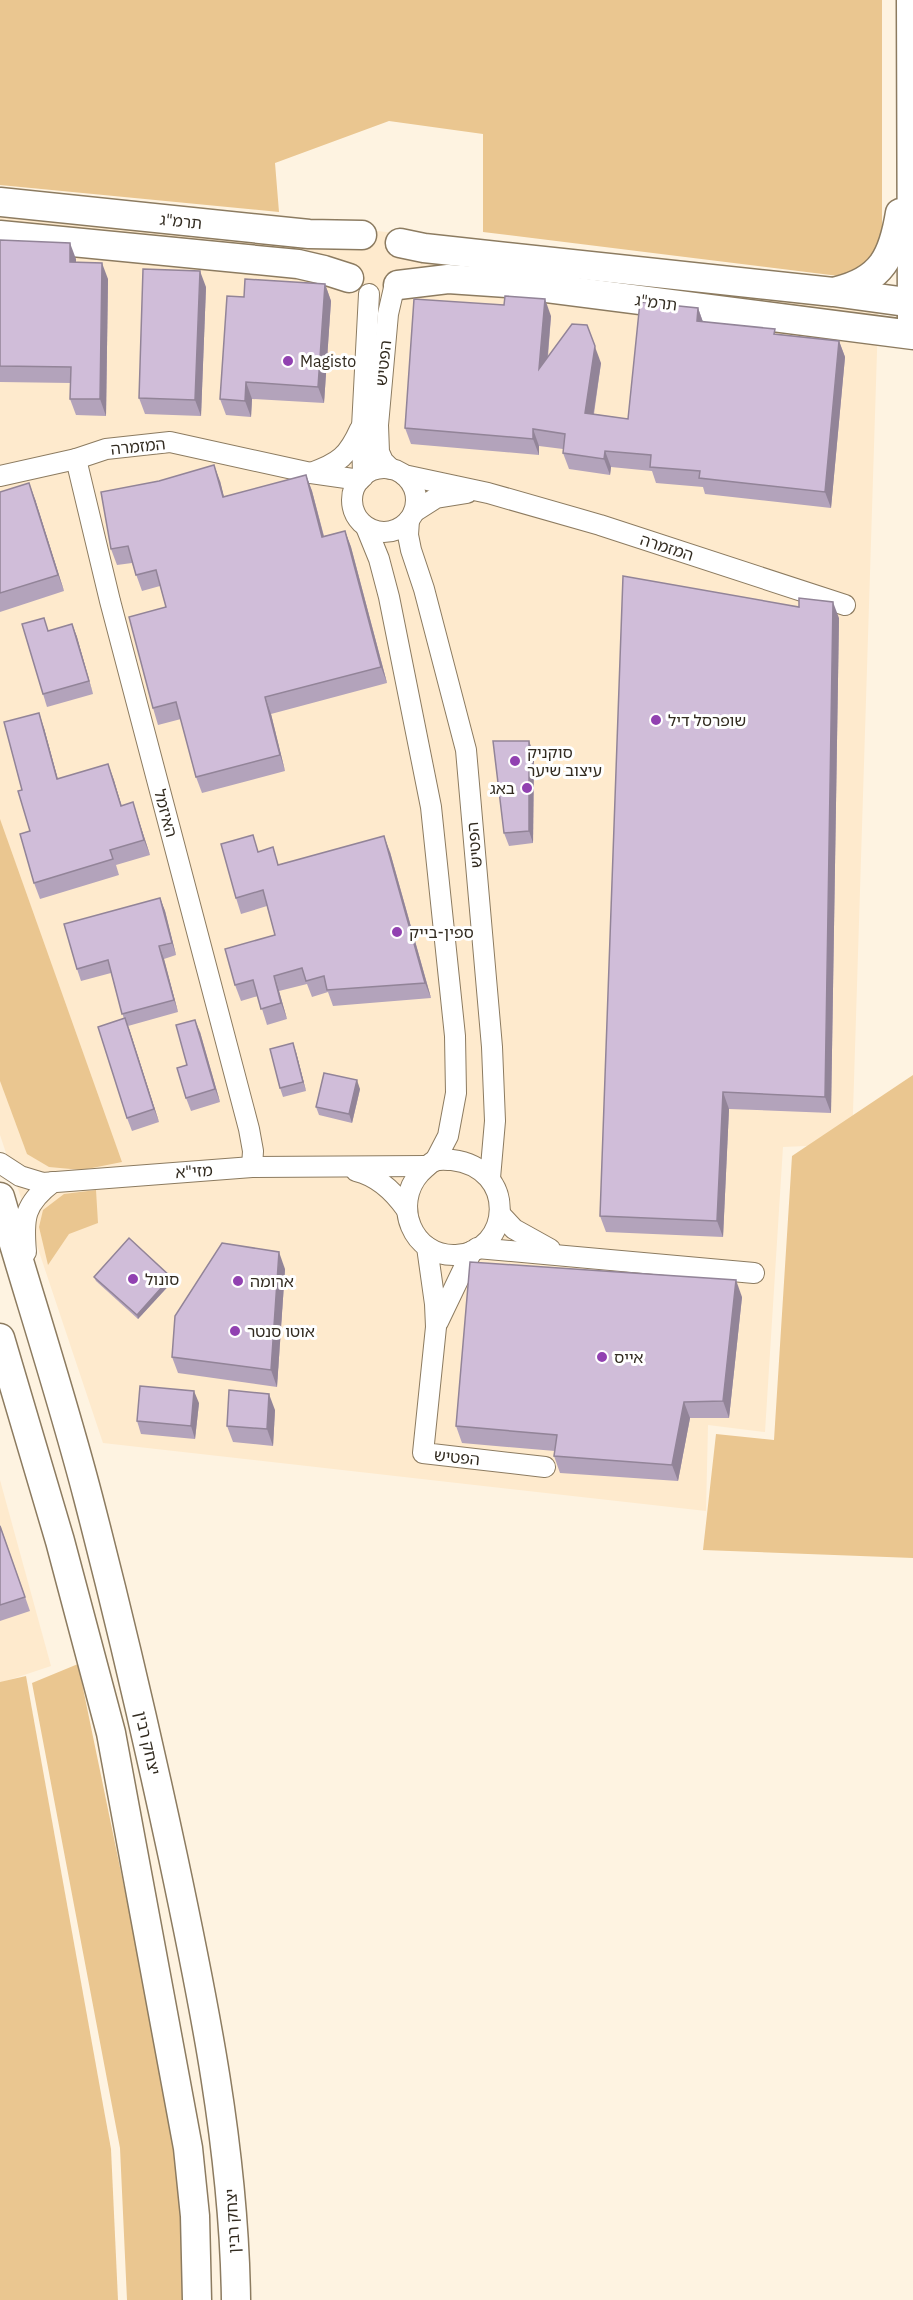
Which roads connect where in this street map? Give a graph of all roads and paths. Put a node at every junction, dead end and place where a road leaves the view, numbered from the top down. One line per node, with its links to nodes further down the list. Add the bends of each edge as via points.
1 (911, 0): 2 (main road)
2 (911, 127): 8 (main road, via 899,217 888,259 869,279); 9 (main road)
3 (0, 202): 5 (main road, תרמ"ג, via 309,234)
4 (0, 235): 7 (main road, תרמ"ג, via 298,264)
5 (362, 235): 6 (main road, via 378,232); 7 (main road, via 346,254 345,271)
6 (400, 243): 7 (main road, via 407,260 403,278); 8 (main road, תרמ"ג)
7 (377, 286): 10 (main road, תרמ"ג, via 448,279 507,283); 11 (street, הפטיש); 13 (street, הפטיש, via 388,314 379,452 383,461)
8 (833, 292): 9 (main road, תרמ"ג)
9 (912, 303): 10 (main road)
10 (912, 335)
11 (362, 427): 14 (street, via 345,456); 16 (street, הפטיש)
12 (76, 459): 14 (street, המזמרה, via 106,449 170,442); 15 (street, המזמרה); 23 (street, האיזמל, via 249,1129)
13 (398, 472): 16 (street, via 376,470); 17 (street, המזמרה); 18 (street, via 410,481 416,496)
14 (311, 474): 16 (street, המזמרה)
15 (0, 476)
16 (362, 479): 19 (street, via 353,501 357,516)
17 (488, 494): 18 (street, המזמרה, via 436,498); 20 (street, המזמרה, via 600,525)
18 (412, 516): 19 (street, via 404,526 389,532); 25 (street, הפטיש, via 408,536 411,550 466,750 492,1047 495,1121)
19 (366, 527): 22 (street, via 380,559 389,597 431,807 456,1093 448,1136)
20 (845, 605)
21 (0, 1163): 26 (street, מזי"א, via 20,1176)
22 (431, 1164): 24 (street, מזי"א); 25 (street, via 466,1162); 28 (street, via 412,1185)
23 (252, 1167): 24 (street, מזי"א); 26 (street, מזי"א)
24 (335, 1168): 28 (street, מזי"א, via 375,1179)
25 (490, 1178): 29 (street, via 498,1195)
26 (53, 1182): 34 (street, via 32,1201 26,1214)
27 (0, 1197): 34 (main road, יצחק רבין)
28 (406, 1209): 30 (street, via 413,1231)
29 (500, 1214): 31 (street, via 488,1239); 32 (street, via 524,1237)
30 (427, 1247): 31 (street, via 457,1255); 35 (street, הפטיש)
31 (474, 1250): 32 (street); 35 (street, הפטיש)
32 (560, 1254): 33 (street)
33 (754, 1273)
34 (30, 1300): 39 (main road, יצחק רבין, via 88,1496 128,1653 185,1914 219,2096 230,2179)
35 (436, 1327): 37 (street, הפטיש, via 423,1454)
36 (0, 1338): 38 (main road, יצחק רבין, via 111,1733 188,2148)
37 (545, 1467)
38 (197, 2300)
39 (236, 2300)

